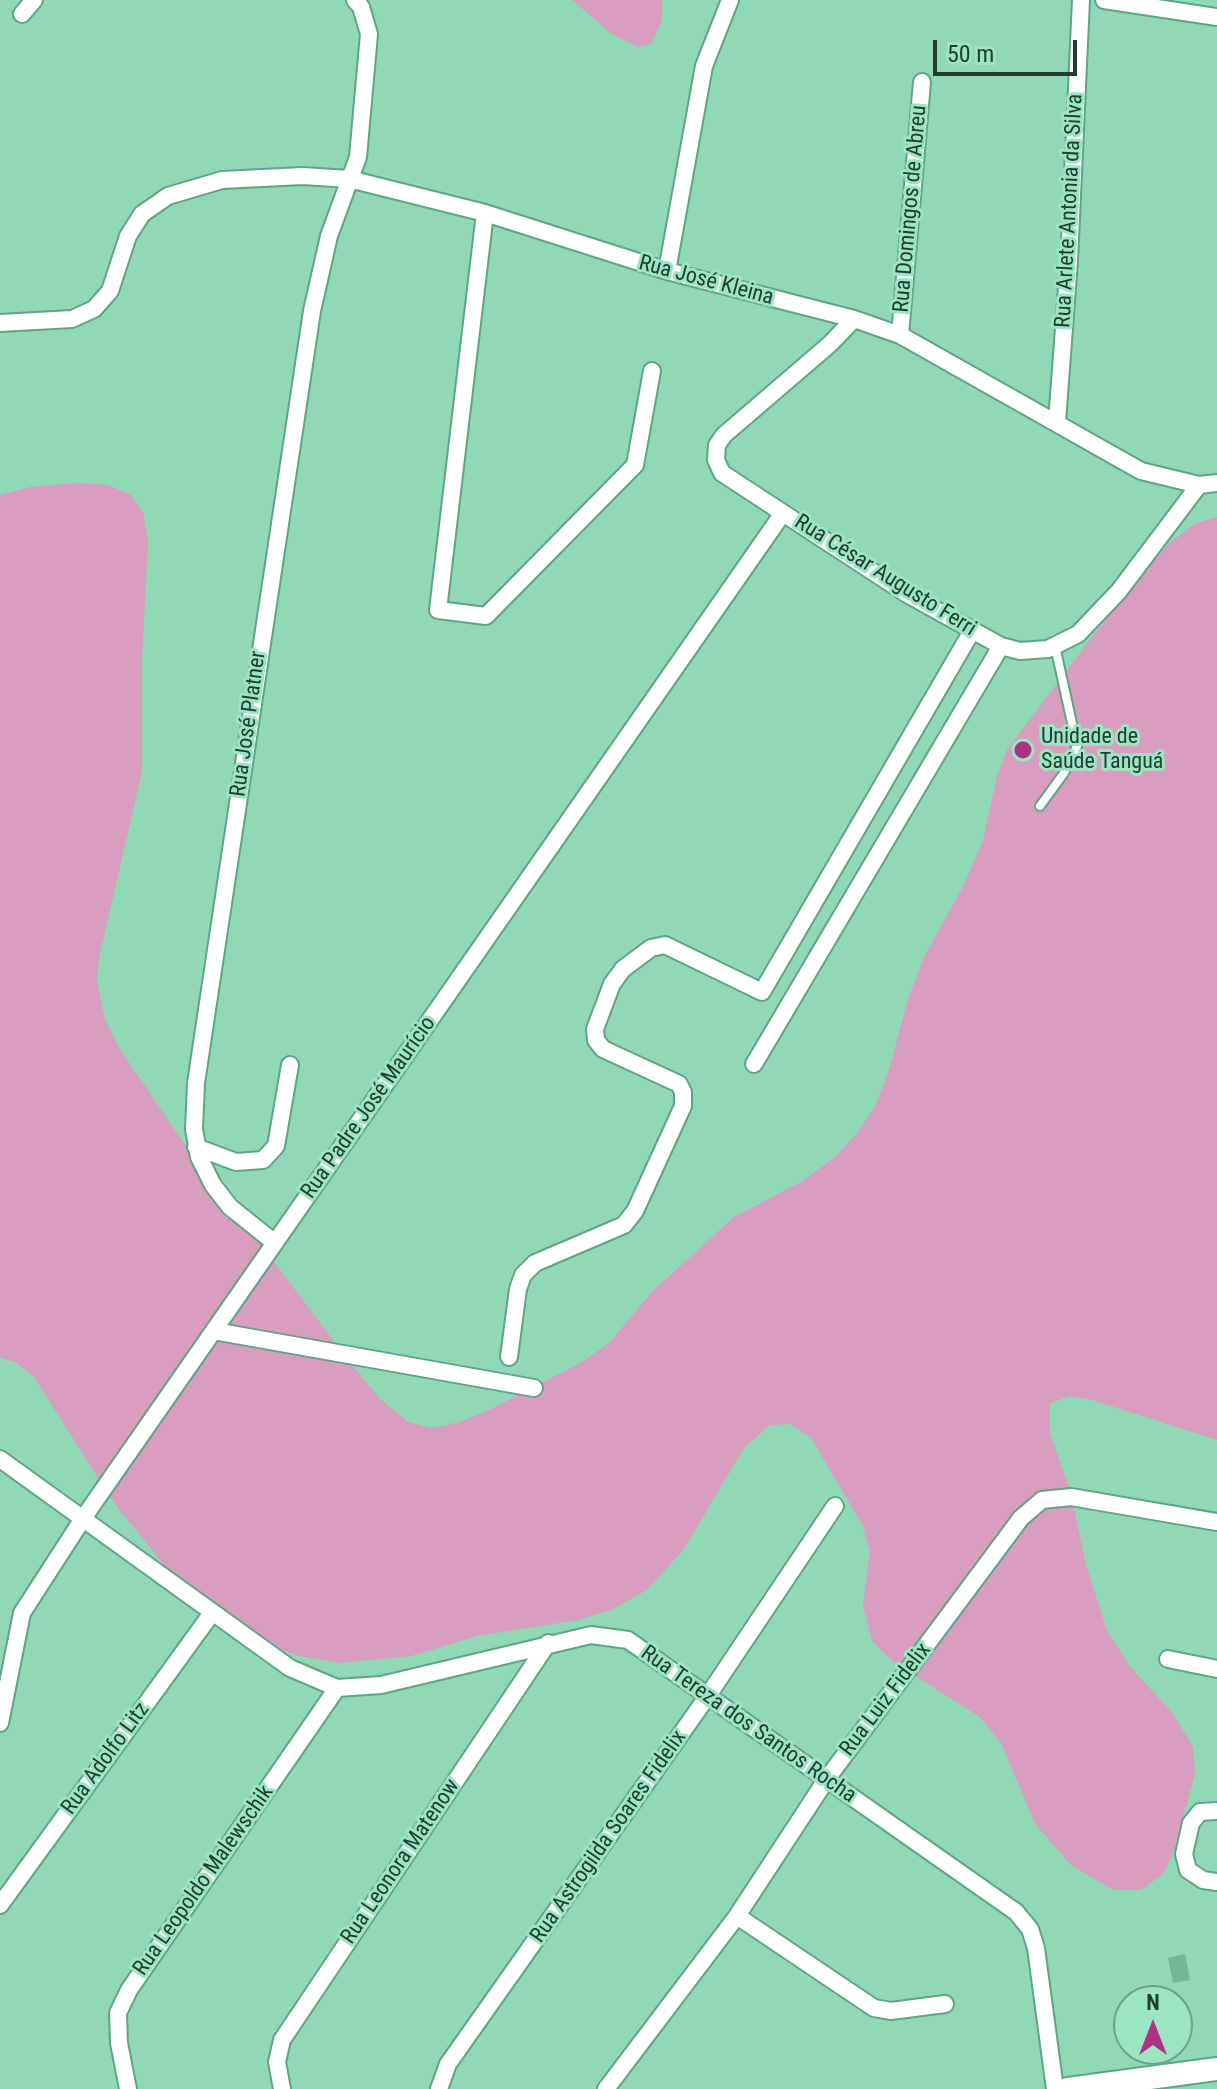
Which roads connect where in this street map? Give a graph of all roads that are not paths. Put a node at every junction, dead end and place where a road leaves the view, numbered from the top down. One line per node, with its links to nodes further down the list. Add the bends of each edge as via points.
1 (34, 0): 7 (street)
2 (355, 0): 10 (street, via 369,34 358,157)
3 (730, 0): 12 (street, via 704,66)
4 (1081, 0): 17 (street, Rua Arlete Antonia da Silva)
5 (1104, 0): 6 (street)
6 (1197, 6): 8 (street)
7 (22, 14)
8 (1217, 17)
9 (922, 82): 15 (street, Rua Domingos de Abreu)
10 (349, 179): 11 (street, Rua José Kleina); 14 (street, Rua José Kleina, via 222,180 168,196 142,214 128,236 110,291 94,309 72,319); 27 (street, Rua José Platner, via 329,236 297,404 196,1083)
11 (485, 213): 12 (street, Rua José Kleina); 16 (street, via 438,610 486,616 635,465)
12 (667, 271): 13 (street, Rua José Kleina)
13 (854, 319): 15 (street, Rua José Kleina); 20 (street, Rua César Augusto Ferri, via 717,445 722,473)
14 (0, 323)
15 (900, 335): 17 (street, Rua José Kleina)
16 (652, 371)
17 (1057, 422): 19 (street, Rua José Kleina, via 1141,471)
18 (1217, 483): 19 (street, Rua José Kleina)
19 (1199, 485): 23 (street, Rua César Augusto Ferri, via 1119,591 1078,634)
20 (783, 513): 21 (street, Rua César Augusto Ferri); 28 (street, Rua Padre José Maurício)
21 (972, 631): 22 (street, Rua César Augusto Ferri); 30 (street, via 762,992 665,945 651,948 612,984 596,1040 603,1049 679,1084 683,1106 624,1225 535,1263 523,1275)
22 (1001, 646): 23 (street, Rua César Augusto Ferri, via 1020,651); 25 (street)
23 (1055, 646): 24 (lane, via 1077,746)
24 (1040, 806)
25 (754, 1064)
26 (290, 1065): 27 (street, via 276,1146 263,1160 236,1162)
27 (196, 1147): 28 (street, Rua José Platner, via 230,1207)
28 (275, 1243): 29 (street, Rua Padre José Maurício)
29 (214, 1331): 31 (street); 34 (street, Rua Padre José Maurício)
30 (509, 1357)
31 (534, 1388)
32 (0, 1459): 34 (street, Rua Tereza dos Santos Rocha)
33 (835, 1506): 41 (street, Rua Astrogilda Soares Fidelix)
34 (84, 1517): 36 (street, Rua Tereza dos Santos Rocha); 42 (street, Rua Padre José Maurício, via 22,1613)
35 (1217, 1522): 43 (street, Rua Luiz Fidelix, via 1071,1497 1042,1500 1021,1518)
36 (212, 1613): 40 (street, Rua Tereza dos Santos Rocha, via 290,1668); 46 (street, Rua Adolfo Litz)
37 (548, 1643): 40 (street, Rua Tereza dos Santos Rocha, via 381,1685); 41 (street, Rua Tereza dos Santos Rocha, via 591,1635 628,1640); 51 (street, Rua Leonora Matenow, via 282,2040 277,2062)
38 (1168, 1659): 39 (street)
39 (1217, 1669)
40 (337, 1688): 50 (street, Rua Leopoldo Malewschik, via 129,1990 118,2013)
41 (707, 1697): 43 (street, Rua Tereza dos Santos Rocha); 52 (street, Rua Astrogilda Soares Fidelix, via 448,2064)
42 (0, 1723)
43 (826, 1780): 47 (street, Rua Luiz Fidelix); 54 (street, Rua Tereza dos Santos Rocha, via 1016,1912 1030,1929)
44 (1217, 1811): 45 (street, via 1200,1812 1191,1823 1184,1854 1188,1870)
45 (1217, 1882)
46 (0, 1905)
47 (737, 1916): 48 (street, via 874,2008); 53 (street, Rua Luiz Fidelix)
48 (945, 2004)
49 (1217, 2069): 55 (street)
50 (128, 2089)
51 (282, 2089)
52 (439, 2089)
53 (606, 2089)
54 (1055, 2089)
55 (1068, 2089)

